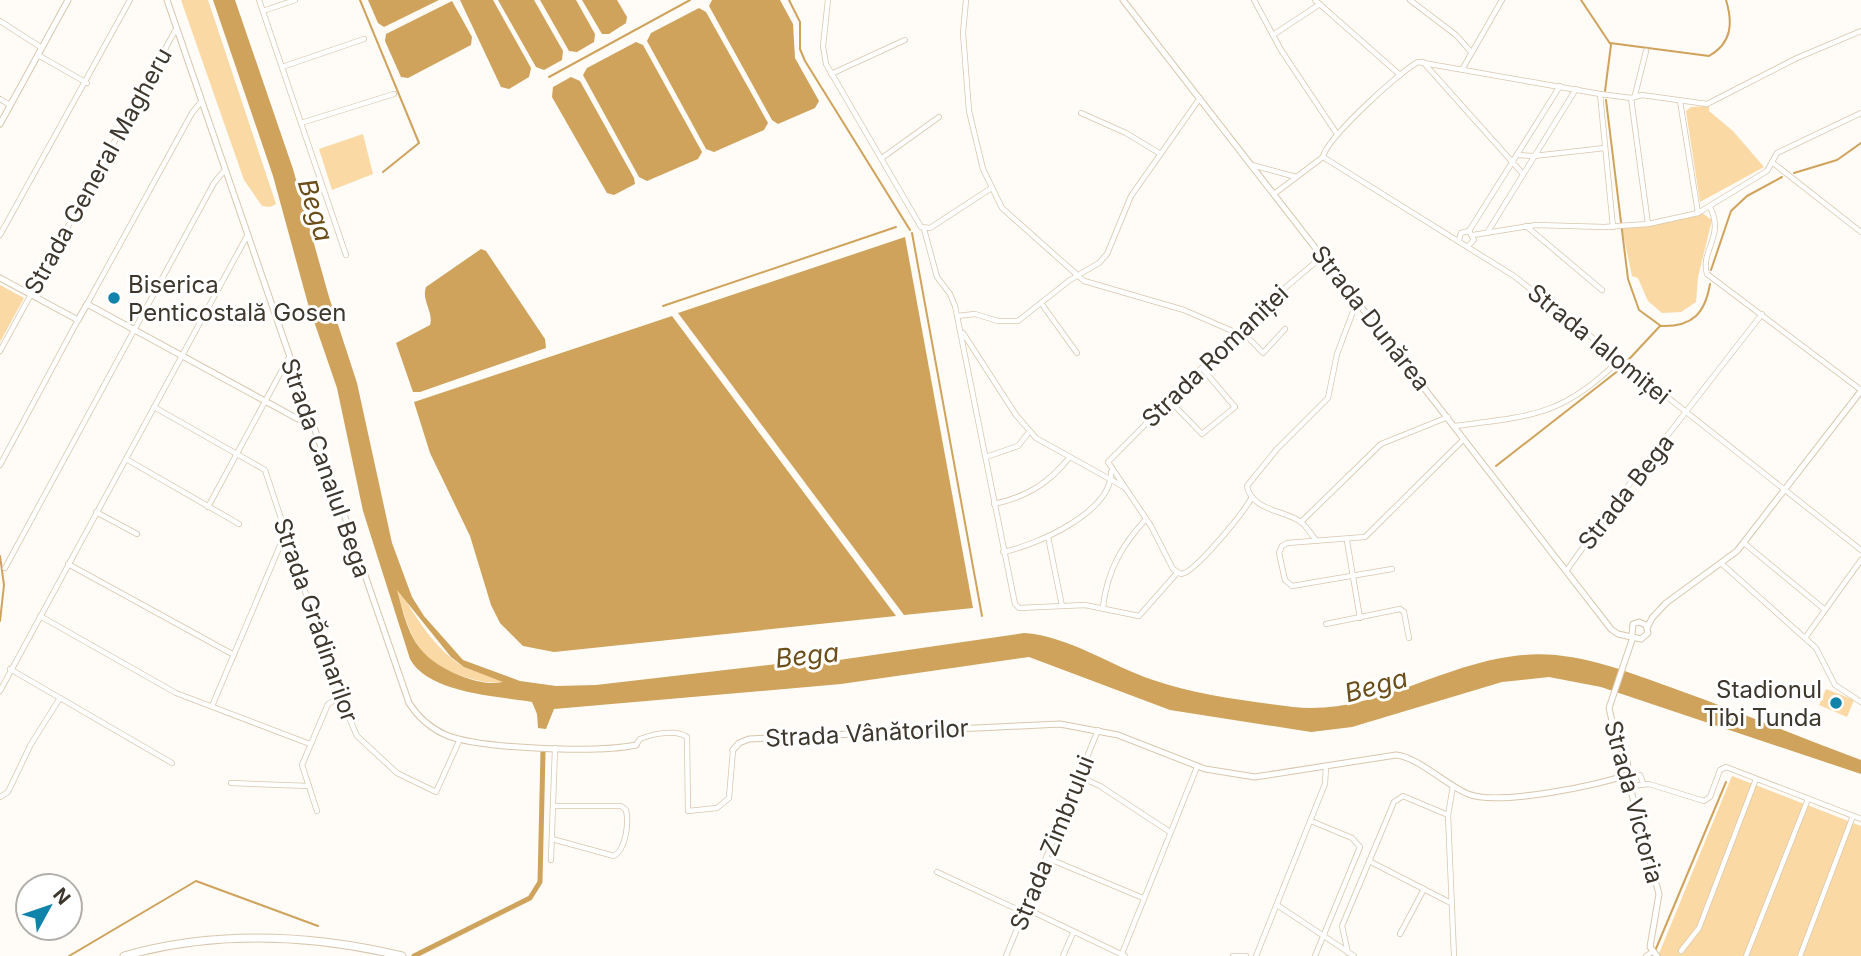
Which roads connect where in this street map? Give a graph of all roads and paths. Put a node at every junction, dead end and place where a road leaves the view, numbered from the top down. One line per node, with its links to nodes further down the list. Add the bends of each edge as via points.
1 (68, 0): 20 (street)
2 (130, 0): 29 (street)
3 (167, 0): 15 (street, Strada Canalul Bega)
4 (259, 0): 13 (street)
5 (295, 0): 13 (street)
6 (828, 0): 27 (street, via 823,49)
7 (965, 0): 58 (street, via 969,111)
8 (1122, 0): 35 (street, Strada Dunărea)
9 (1254, 0): 17 (street)
10 (1410, 0): 22 (street)
11 (1502, 0): 22 (street)
12 (1317, 2): 17 (street); 28 (street)
13 (263, 11): 25 (street)
14 (0, 21): 20 (street)
15 (176, 29): 37 (street, Strada Canalul Bega); 78 (street, Strada General Magheru)
16 (1861, 31): 38 (street, via 1712,102)
17 (1273, 35): 45 (street)
18 (364, 40): 25 (street)
19 (905, 40): 27 (street)
20 (42, 48): 23 (street)
21 (1646, 51): 34 (street)
22 (1472, 52): 26 (street)
23 (38, 55): 29 (street); 39 (street)
24 (1423, 61): 26 (street); 28 (street); 52 (street)
25 (282, 66): 43 (street)
26 (1463, 68): 30 (street)
27 (831, 74): 50 (street)
28 (1400, 75): 45 (street)
29 (87, 83): 69 (street)
30 (1560, 86): 31 (street); 48 (street)
31 (1576, 89): 33 (street); 49 (street)
32 (394, 94): 43 (street)
33 (1600, 94): 34 (street); 46 (street)
34 (1633, 97): 38 (street); 62 (street)
35 (1200, 98): 47 (street); 54 (street, Strada Dunărea)
36 (0, 99): 39 (street)
37 (201, 102): 55 (street, Strada Canalul Bega); 81 (street)
38 (1680, 102): 61 (street)
39 (10, 105): 44 (street)
40 (1081, 113): 47 (street)
41 (1861, 113): 53 (street, via 1779,152)
42 (939, 117): 50 (street)
43 (301, 123): 73 (street)
44 (0, 124)
45 (1338, 134): 51 (street)
46 (1605, 149): 49 (street); 64 (street)
47 (1159, 153): 75 (street, via 1131,196 1105,257)
48 (1517, 155): 49 (street); 52 (street)
49 (1534, 156): 56 (street)
50 (882, 158): 65 (street)
51 (1323, 158): 57 (street); 71 (street, Strada Ialomiței)
52 (1511, 163): 56 (street); 67 (street)
53 (1772, 163): 60 (street, via 1767,171); 66 (street)
54 (1252, 165): 57 (street); 59 (street, Strada Dunărea)
55 (224, 171): 70 (street, Strada Canalul Bega); 87 (street)
56 (1523, 174): 68 (street)
57 (1296, 177): 59 (street)
58 (990, 189): 65 (street); 75 (street, via 1010,218)
59 (1273, 194): 74 (street, Strada Dunărea)
60 (1710, 207): 61 (street); 82 (street, via 1717,225 1706,272)
61 (1698, 213): 62 (street)
62 (1648, 224): 64 (street)
63 (1526, 226): 64 (street); 68 (street); 77 (street)
64 (1617, 226)
65 (924, 229): 83 (street, via 937,277 950,293)
66 (1861, 232)
67 (1471, 233): 68 (street); 71 (street, via 1461,233); 72 (street)
68 (1487, 233)
69 (0, 235)
70 (247, 236): 91 (street); 92 (street, Strada Canalul Bega)
71 (1460, 240): 72 (street, Strada Ialomiței)
72 (1468, 246): 93 (street, Strada Ialomiței, via 1514,276)
73 (346, 255)
74 (1323, 256): 79 (street, Strada Dunărea); 88 (street, Strada Romaniței)
75 (1076, 277): 80 (street); 88 (street)
76 (0, 278): 78 (street)
77 (1602, 290)
78 (30, 294): 84 (street); 89 (street, Strada General Magheru)
79 (1357, 300): 100 (street, Strada Dunărea); 116 (street, via 1337,354 1328,398 1248,483)
80 (1041, 303): 83 (street, via 1018,321); 90 (street)
81 (87, 304): 84 (street); 87 (street)
82 (1762, 314): 95 (street); 99 (street, Strada Bega)
83 (957, 316): 85 (street)
84 (78, 320): 110 (street)
85 (960, 329): 103 (street); 106 (street)
86 (1285, 329): 88 (street, via 1263,353)
87 (134, 330): 91 (street); 134 (street)
88 (1238, 331): 94 (street, Strada Romaniței)
89 (0, 351)
90 (1077, 352)
91 (181, 355): 97 (street); 98 (street)
92 (288, 359): 97 (street); 101 (street, Strada Canalul Bega)
93 (1623, 363): 99 (street, Strada Ialomiței); 102 (street, via 1543,413)
94 (1202, 368): 96 (street, Strada Romaniței); 96 (street, via 1235,407 1202,434)
95 (1861, 391): 115 (street)
96 (1169, 400): 109 (street, Strada Romaniței)
97 (264, 401): 101 (street); 105 (street)
98 (154, 407): 105 (street); 108 (street)
99 (1686, 414): 115 (street, Strada Ialomiței); 136 (street, Strada Bega)
100 (1448, 417): 102 (street, Strada Dunărea); 121 (street, via 1381,444)
101 (310, 423): 159 (street, Strada Canalul Bega, via 405,697 427,724)
102 (1455, 425): 104 (street, Strada Dunărea)
103 (1029, 432): 106 (street, via 1018,446); 107 (street)
104 (1465, 439): 127 (street, via 1368,535); 136 (street, Strada Dunărea)
105 (238, 454): 118 (street); 123 (street, Strada Grădinarilor, via 267,474)
106 (986, 457): 117 (street)
107 (1069, 458): 112 (street); 117 (street, via 1030,494)
108 (126, 459): 118 (street); 119 (street)
109 (1109, 461): 111 (street); 112 (street, Strada Romaniței)
110 (0, 465)
111 (1111, 471): 113 (street); 114 (street)
112 (1095, 473): 113 (street)
113 (1111, 482): 114 (street); 125 (street, via 1083,514)
114 (1127, 488): 120 (street)
115 (1784, 491): 128 (street); 129 (street, Strada Ialomiței)
116 (1252, 498): 121 (street); 137 (street, via 1188,573)
117 (995, 504): 130 (street)
118 (208, 507): 122 (street)
119 (96, 512): 124 (street); 132 (street)
120 (1146, 518): 137 (street); 140 (street, via 1119,552)
121 (1301, 522): 126 (street)
122 (239, 524)
123 (285, 533): 151 (street); 154 (street, Strada Grădinarilor)
124 (137, 534)
125 (1048, 537): 130 (street); 139 (street)
126 (1320, 541): 127 (street); 138 (street, via 1282,546 1281,564 1288,584)
127 (1347, 541): 138 (street)
128 (1744, 543): 133 (street); 141 (street)
129 (1861, 550)
130 (1003, 552): 139 (street, via 1017,607)
131 (1861, 560): 141 (street)
132 (68, 564): 142 (street); 151 (street)
133 (1722, 564): 144 (street); 150 (street)
134 (5, 568)
135 (1392, 569): 138 (street)
136 (1567, 570): 148 (street, Strada Dunărea, via 1611,629)
137 (1177, 573): 140 (street, via 1139,616)
138 (1353, 576): 143 (street)
139 (1062, 606): 140 (street)
140 (1102, 607)
141 (1824, 609): 150 (street)
142 (40, 615): 152 (street); 157 (street, via 176,693)
143 (1360, 618): 146 (street); 149 (street, via 1402,610)
144 (1652, 618): 145 (street); 147 (street)
145 (1641, 622): 147 (street); 148 (street, Strada Dunărea, via 1633,624)
146 (1326, 624)
147 (1647, 628): 148 (street, via 1645,637)
148 (1633, 635): 167 (street, Strada Victoria, via 1610,703 1610,717)
149 (1409, 638)
150 (1805, 638): 156 (street, via 1820,654 1836,685)
151 (234, 655): 157 (street)
152 (10, 669): 153 (street); 155 (street)
153 (0, 691)
154 (340, 697): 159 (street, Strada Grădinarilor, via 358,736 374,754 397,773 436,792); 160 (street, via 328,704)
155 (61, 698): 164 (street); 175 (street, via 8,792)
156 (1861, 702)
157 (212, 706): 160 (street)
158 (1098, 729): 163 (street, Strada Vânătorilor, via 1040,724 749,739); 165 (street, Strada Vânătorilor); 168 (street, Strada Zimbrului)
159 (460, 739): 162 (street, Strada Canalul Bega)
160 (310, 744): 172 (street, via 302,765)
161 (636, 745): 162 (street, Strada Canalul Bega); 179 (street, Strada Canalul Bega, via 646,736 680,733 687,737)
162 (555, 748): 177 (street)
163 (733, 750): 179 (street, Strada Vânătorilor, via 729,798 717,808)
164 (172, 763)
165 (1197, 766): 166 (street, Strada Vânătorilor, via 1255,777); 184 (street)
166 (1326, 767): 173 (street, Strada Vânătorilor, via 1401,755); 183 (street, via 1325,784)
167 (1629, 774): 171 (street, via 1640,775); 173 (street, Strada Vânătorilor, via 1586,786 1500,797 1474,796); 174 (street, Strada Victoria)
168 (1078, 776): 184 (street); 186 (street, Strada Zimbrului)
169 (1756, 779): 171 (street, via 1722,768 1704,801); 176 (street); 198 (street, via 1699,928)
170 (231, 783): 172 (street)
171 (1643, 783): 174 (street)
172 (309, 786): 178 (street)
173 (1454, 786): 180 (street)
174 (1631, 786): 200 (street, Strada Victoria, via 1660,894 1650,946)
175 (0, 797)
176 (1808, 799): 181 (street); 212 (street)
177 (553, 806): 185 (street); 185 (street, via 621,806 627,819 623,846 614,856)
178 (317, 811)
179 (688, 811)
180 (1448, 815): 188 (street, via 1399,797); 192 (street)
181 (1853, 816): 182 (street); 213 (street)
182 (1861, 819)
183 (1311, 821): 193 (street); 197 (street, via 1358,843 1360,852)
184 (1170, 832): 191 (street)
185 (552, 839): 187 (street)
186 (1047, 858): 191 (street); 194 (street, Strada Zimbrului)
187 (551, 860)
188 (1369, 861): 190 (street); 199 (street, via 1342,926)
189 (937, 872): 194 (street)
190 (1424, 889): 192 (street); 196 (street)
191 (1144, 898): 205 (street)
192 (1452, 903): 210 (street)
193 (1277, 905): 197 (street); 208 (street)
194 (1026, 911): 195 (street); 203 (street, Strada Zimbrului)
195 (1073, 933): 204 (street); 205 (street)
196 (1400, 934)
197 (1324, 936): 199 (street); 209 (street)
198 (1681, 951)
199 (1351, 954)
200 (1658, 954): 211 (street)
201 (124, 956): 202 (highway, via 173,944 252,937 321,941)
202 (401, 956)
203 (1006, 956)
204 (1063, 956)
205 (1122, 956)
206 (1233, 956): 207 (street)
207 (1246, 956)
208 (1256, 956)
209 (1315, 956)
210 (1454, 956)
211 (1646, 956)
212 (1746, 956)
213 (1800, 956)

